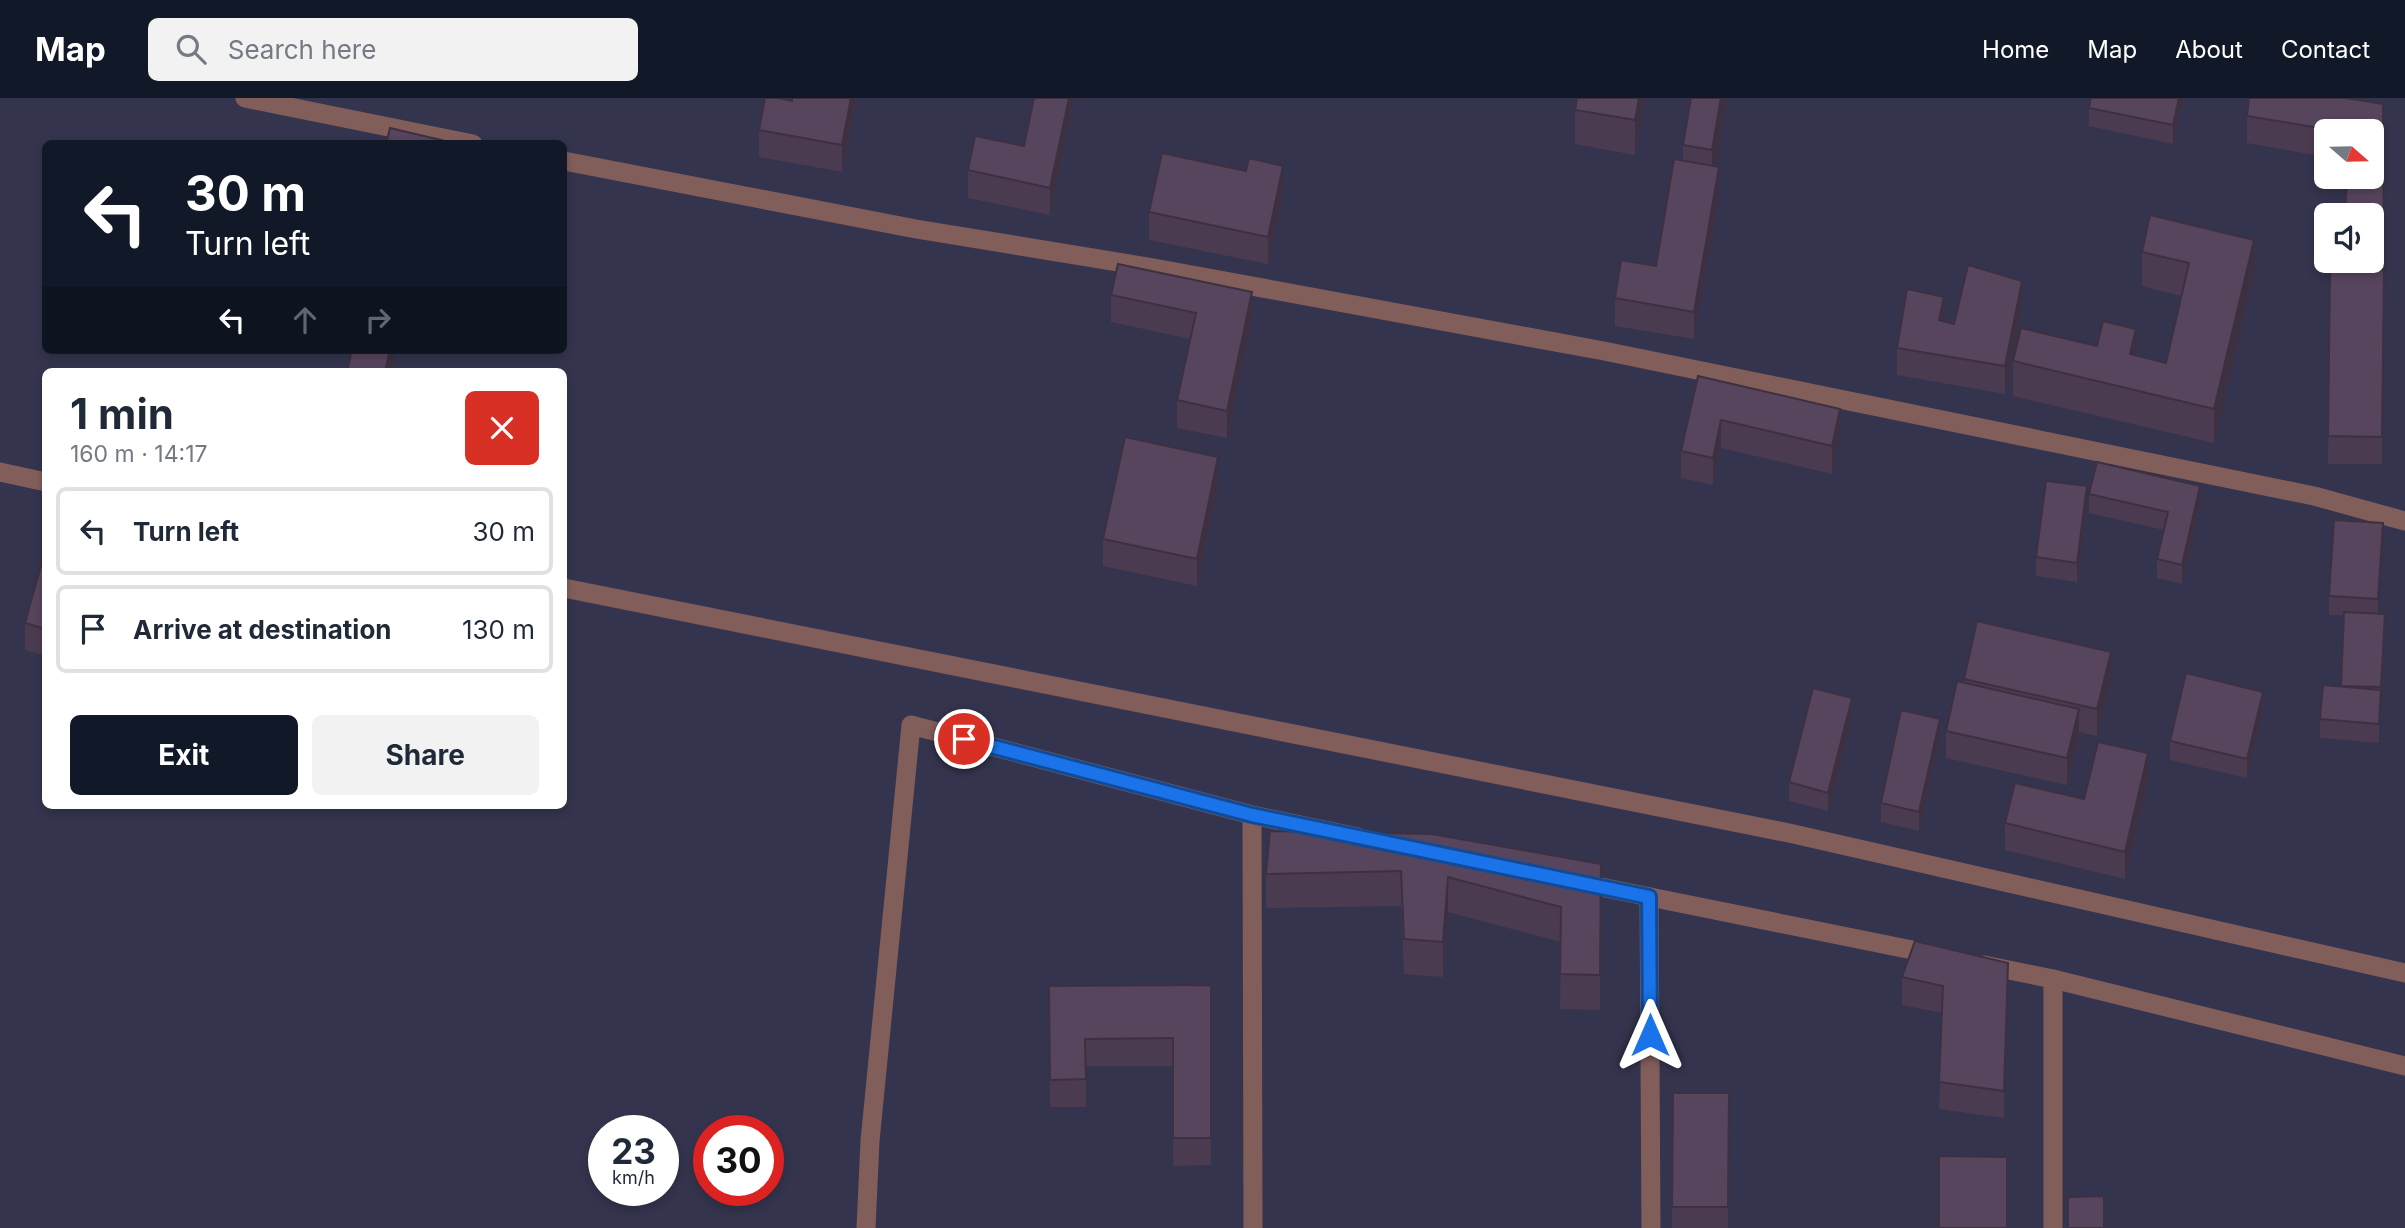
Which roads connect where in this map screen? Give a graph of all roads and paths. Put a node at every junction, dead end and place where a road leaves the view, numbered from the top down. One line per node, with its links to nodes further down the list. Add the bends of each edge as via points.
1 (245, 98): 2 (street)
2 (453, 140)
3 (567, 162): 6 (street, via 916,229 1604,351 2314,496)
4 (0, 472): 5 (street)
5 (42, 481)
6 (2405, 521)
7 (567, 589): 12 (street, via 1789,833)
8 (1252, 815): 9 (street); 15 (street, via 911,726 870,1141); 16 (street)
9 (1375, 841)
10 (1553, 877): 11 (street)
11 (1649, 897): 13 (street); 17 (street)
12 (2405, 973)
13 (2053, 979): 14 (street); 18 (street)
14 (2405, 1066)
15 (866, 1228)
16 (1253, 1228)
17 (1651, 1228)
18 (2053, 1228)

